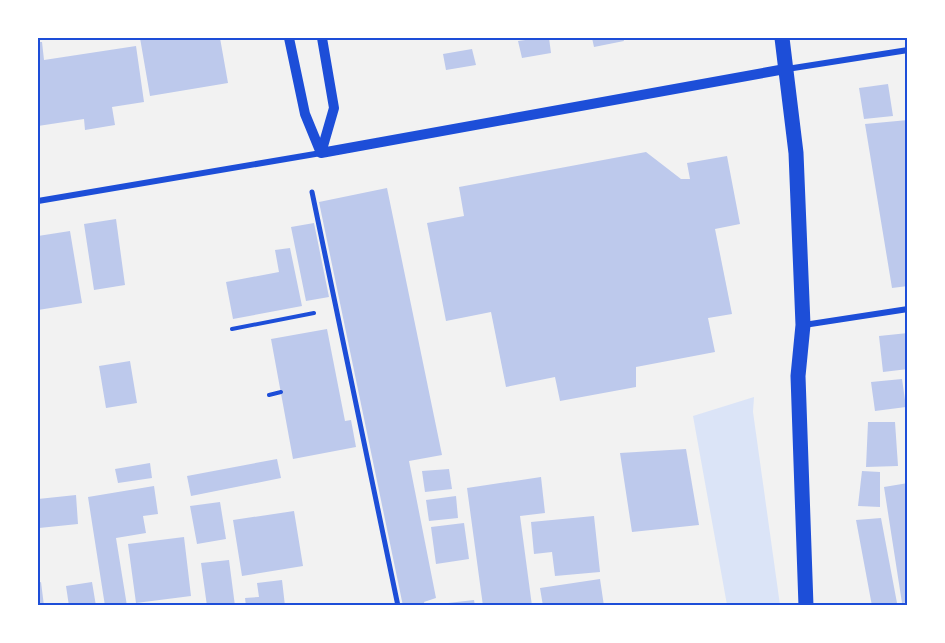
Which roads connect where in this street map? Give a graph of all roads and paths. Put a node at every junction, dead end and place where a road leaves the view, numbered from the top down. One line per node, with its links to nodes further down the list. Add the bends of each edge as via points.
1 (289, 38): 6 (street, via 305,114)
2 (322, 38): 6 (street, via 334,108)
3 (783, 38): 5 (main road)
4 (908, 50): 5 (street)
5 (785, 69): 6 (street); 11 (main road, via 796,153)
6 (321, 153): 8 (street)
7 (312, 192): 9 (street)
8 (38, 201)
9 (336, 309): 12 (path); 15 (street)
10 (908, 309): 11 (street)
11 (803, 325): 16 (main road, via 798,376)
12 (232, 329)
13 (281, 392): 14 (path)
14 (269, 395)
15 (398, 606)
16 (806, 606)

